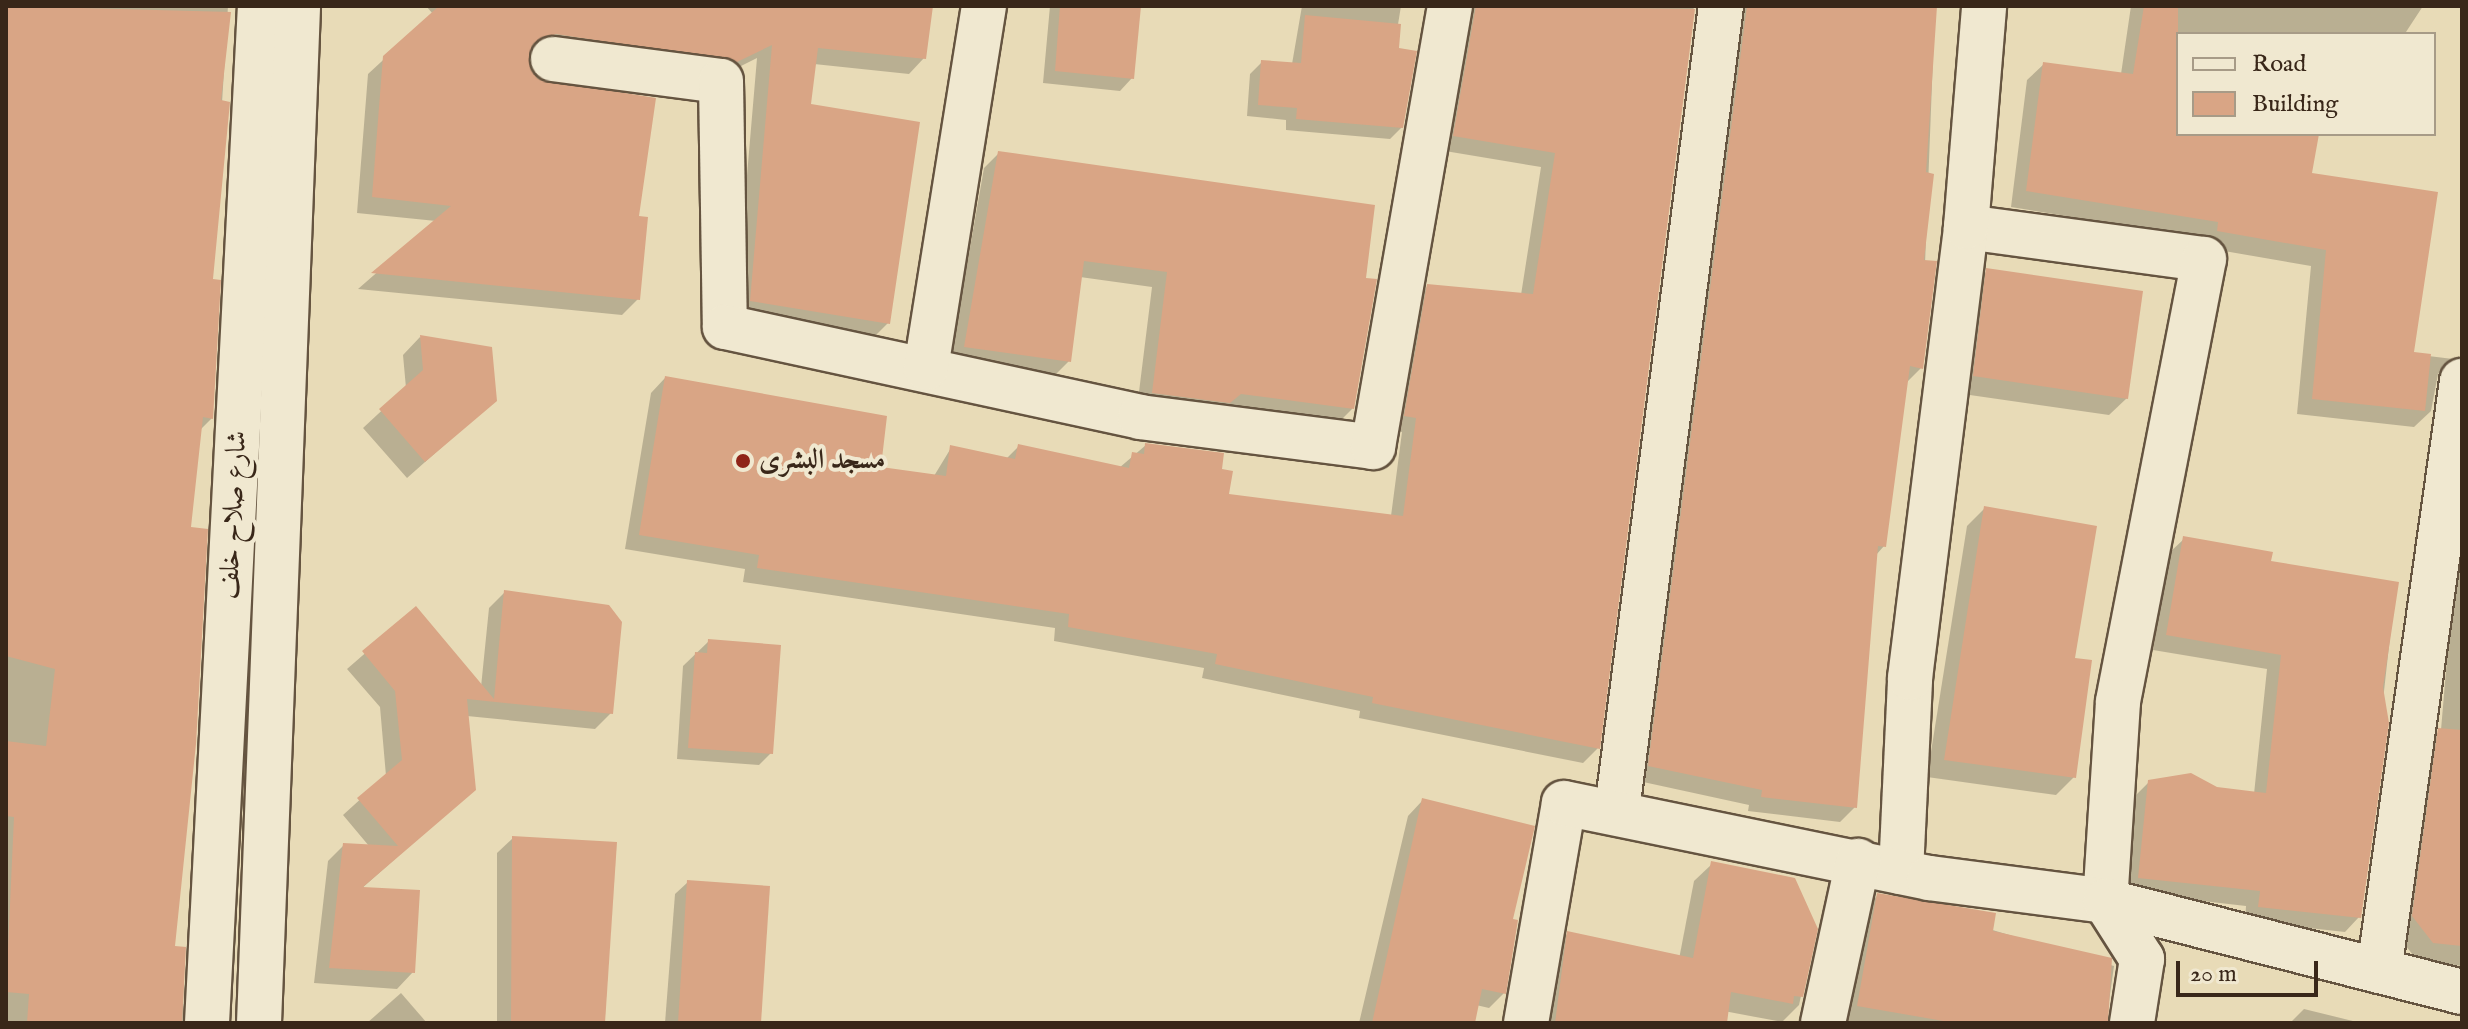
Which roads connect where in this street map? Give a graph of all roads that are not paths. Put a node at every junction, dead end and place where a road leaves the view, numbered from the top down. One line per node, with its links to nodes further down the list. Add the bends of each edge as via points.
1 (260, 6): 17 (street, شارع صلاح خلف)
2 (298, 6): 18 (street, شارع صلاح خلف)
3 (984, 6): 9 (street)
4 (1450, 6): 9 (street, via 1373,447 1140,417)
5 (1721, 6): 11 (street)
6 (1984, 6): 8 (street)
7 (553, 59): 9 (street, via 721,81 725,327)
8 (1966, 227): 13 (street, via 1910,678); 14 (street, via 2204,259 2118,702)
9 (926, 368)
10 (2462, 381): 15 (street)
11 (1617, 810): 12 (street); 19 (street, via 1564,803)
12 (1858, 861): 13 (street); 20 (street)
13 (1901, 872): 14 (street)
14 (2105, 901): 15 (street); 21 (street, via 2142,959)
15 (2379, 971): 16 (street)
16 (2462, 992)
17 (207, 1023)
18 (259, 1023)
19 (1526, 1023)
20 (1823, 1023)
21 (2132, 1023)

